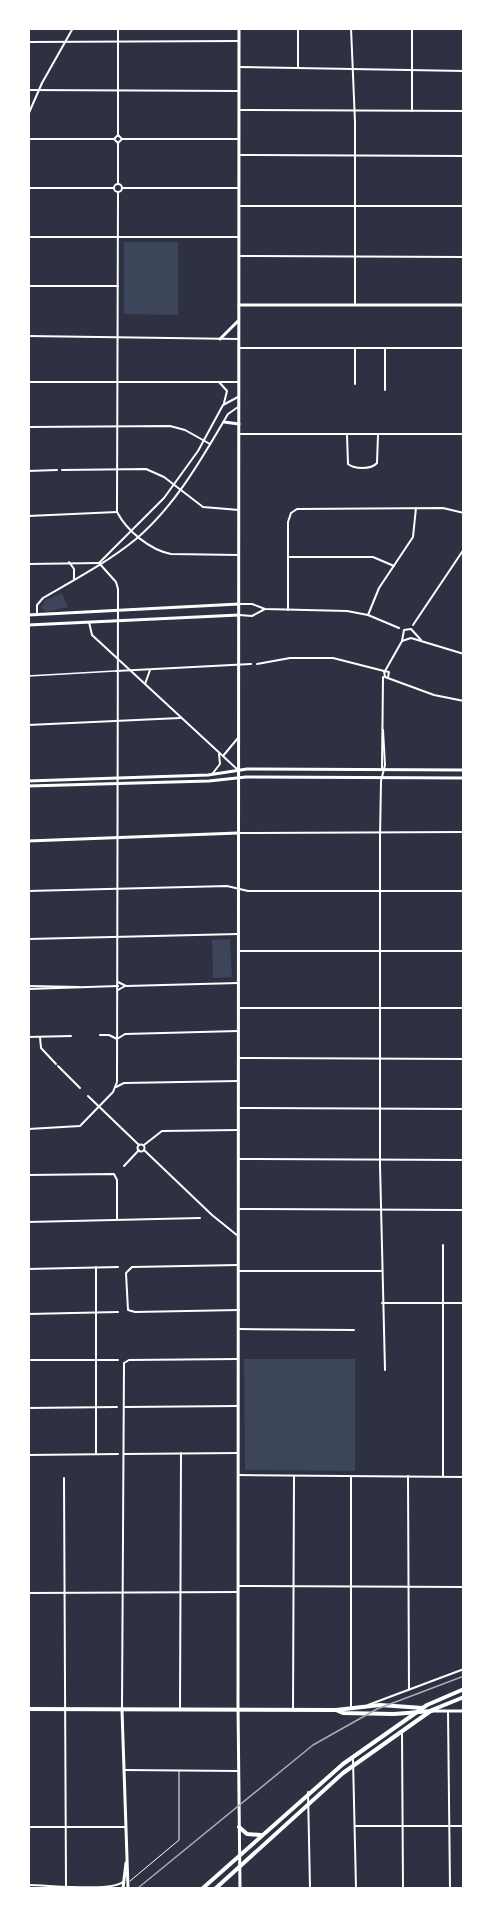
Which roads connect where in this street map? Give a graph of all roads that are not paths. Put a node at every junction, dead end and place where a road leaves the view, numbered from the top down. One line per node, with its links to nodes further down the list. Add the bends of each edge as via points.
1 (73, 28): 9 (street)
2 (118, 28): 10 (street)
3 (239, 28): 7 (main road)
4 (298, 28): 12 (street)
5 (351, 28): 13 (street)
6 (412, 28): 14 (street)
7 (239, 41): 10 (street); 11 (main road)
8 (28, 42): 9 (street)
9 (65, 42): 10 (street); 17 (street)
10 (118, 42): 18 (street)
11 (239, 67): 12 (street); 19 (main road)
12 (298, 68): 13 (street)
13 (351, 70): 14 (street); 21 (street)
14 (412, 70): 15 (street); 22 (street)
15 (464, 71)
16 (28, 90): 17 (street)
17 (38, 90): 18 (street); 24 (street)
18 (118, 90): 19 (street); 25 (street)
19 (239, 91): 20 (main road)
20 (239, 110): 21 (street); 29 (main road)
21 (354, 111): 22 (street); 32 (street)
22 (412, 111): 23 (street)
23 (464, 111)
24 (28, 115)
25 (118, 135): 27 (street); 28 (street)
26 (28, 139): 27 (street)
27 (114, 139): 30 (street)
28 (122, 139): 29 (street); 30 (street)
29 (239, 139): 31 (main road)
30 (118, 143): 34 (street)
31 (239, 155): 32 (street); 38 (main road)
32 (355, 156): 33 (street); 41 (street)
33 (464, 156)
34 (118, 184): 36 (street); 37 (street)
35 (28, 188): 36 (street)
36 (114, 188): 39 (street)
37 (122, 188): 38 (street); 39 (street)
38 (239, 188): 40 (main road)
39 (118, 192): 44 (street)
40 (239, 206): 41 (street); 45 (main road)
41 (355, 206): 42 (street); 47 (street)
42 (464, 206)
43 (28, 237): 44 (street)
44 (118, 237): 45 (street); 50 (street)
45 (239, 237): 46 (main road)
46 (239, 256): 47 (street); 51 (main road)
47 (355, 256): 48 (street); 52 (street)
48 (464, 257)
49 (28, 286): 50 (street)
50 (118, 286): 56 (street)
51 (239, 305): 52 (main road); 54 (main road)
52 (355, 305): 53 (main road)
53 (464, 306)
54 (239, 320): 57 (main road); 58 (main road)
55 (28, 336): 56 (street)
56 (118, 338): 57 (street); 63 (street)
57 (220, 339): 58 (street)
58 (239, 339): 59 (main road)
59 (239, 348): 60 (street); 66 (main road)
60 (355, 348): 61 (street); 67 (street)
61 (385, 348): 62 (street); 68 (street)
62 (464, 348)
63 (119, 381): 64 (street); 65 (street); 74 (street)
64 (28, 382)
65 (219, 382): 66 (street); 70 (street, via 227,391)
66 (239, 382): 69 (main road)
67 (355, 384)
68 (385, 390)
69 (239, 396): 70 (street); 71 (main road)
70 (223, 405): 80 (street)
71 (239, 406): 72 (street); 73 (main road)
72 (224, 422): 73 (main road); 81 (street)
73 (239, 424): 76 (main road)
74 (118, 425): 75 (street); 80 (street, via 174,426); 82 (street)
75 (28, 427)
76 (239, 434): 77 (street); 89 (main road)
77 (347, 435): 78 (street); 78 (street, via 349,465 375,466)
78 (378, 435): 79 (street)
79 (464, 435)
80 (204, 441): 81 (street); 86 (street)
81 (211, 445): 87 (street)
82 (118, 468): 84 (street); 86 (street, via 151,470); 90 (street)
83 (57, 470): 85 (street)
84 (62, 470)
85 (28, 471)
86 (174, 485): 87 (street); 93 (street)
87 (180, 490): 89 (street, via 206,508); 94 (street)
88 (416, 508): 91 (street); 97 (street, via 306,507 292,512 288,522); 101 (street, via 414,534)
89 (239, 510): 96 (main road)
90 (117, 512): 92 (street); 93 (street)
91 (464, 513)
92 (28, 516)
93 (133, 531): 94 (street); 99 (street)
94 (138, 536): 96 (street, via 150,547 168,554); 99 (street)
95 (464, 549): 119 (street)
96 (239, 555): 103 (main road)
97 (288, 557): 101 (street, via 371,557); 108 (street)
98 (69, 562): 99 (street); 100 (street); 102 (street)
99 (99, 563): 102 (street); 107 (street, via 117,584)
100 (28, 564)
101 (394, 566): 113 (street, via 376,592)
102 (74, 580): 110 (street, via 40,601)
103 (239, 604): 104 (main road); 106 (street, via 252,603); 112 (main road)
104 (179, 607): 105 (main road); 114 (main road)
105 (165, 608): 107 (main road); 115 (main road)
106 (265, 609): 108 (street); 112 (street, via 252,616)
107 (118, 610): 109 (main road); 116 (street)
108 (288, 610): 113 (street)
109 (95, 612): 110 (main road); 117 (main road)
110 (37, 614): 111 (main road)
111 (28, 615)
112 (239, 615): 114 (main road); 128 (main road)
113 (368, 615): 120 (street)
114 (182, 617): 115 (main road)
115 (166, 618): 116 (main road)
116 (118, 621): 117 (main road); 124 (street)
117 (89, 622): 118 (main road); 124 (street, via 91,633)
118 (28, 625)
119 (413, 625)
120 (399, 628)
121 (421, 640): 122 (street); 122 (street, via 407,629); 123 (street)
122 (402, 641): 125 (street)
123 (464, 654)
124 (117, 658): 131 (street); 132 (street)
125 (390, 663): 133 (street); 134 (street)
126 (251, 664): 128 (street)
127 (257, 664): 130 (street, via 286,658 333,658)
128 (238, 665): 129 (street); 141 (main road)
129 (150, 669): 132 (street); 136 (street)
130 (377, 669): 133 (street); 134 (street)
131 (116, 671): 132 (street); 135 (street); 139 (street)
132 (131, 671): 136 (street)
133 (385, 671): 134 (street)
134 (387, 675): 137 (street, via 430,693); 143 (street)
135 (28, 676)
136 (146, 684): 138 (street)
137 (464, 701)
138 (180, 718): 139 (street); 142 (street)
139 (117, 720): 140 (street); 148 (street)
140 (28, 725)
141 (238, 738): 142 (street); 144 (main road)
142 (221, 755): 144 (street); 146 (street, via 219,766)
143 (382, 769): 144 (main road); 145 (main road); 147 (street)
144 (238, 770): 146 (main road); 149 (main road)
145 (464, 770)
146 (211, 775): 148 (main road)
147 (381, 777): 149 (main road); 150 (main road); 154 (street)
148 (117, 778): 151 (main road); 152 (street)
149 (238, 778): 152 (main road); 156 (main road)
150 (464, 778)
151 (28, 781)
152 (116, 784): 153 (main road); 157 (street)
153 (28, 786)
154 (380, 831): 155 (street); 156 (street); 162 (street)
155 (464, 832)
156 (238, 833): 157 (main road); 160 (main road)
157 (116, 838): 158 (main road); 159 (street)
158 (28, 841)
159 (116, 888): 160 (street); 161 (street); 165 (street)
160 (238, 888): 162 (street); 164 (main road)
161 (28, 891)
162 (380, 891): 163 (street); 168 (street)
163 (464, 891)
164 (238, 934): 165 (street); 167 (main road)
165 (117, 937): 166 (street); 171 (street)
166 (28, 939)
167 (238, 951): 168 (street); 170 (main road)
168 (380, 951): 169 (street); 175 (street)
169 (464, 951)
170 (238, 983): 172 (street); 174 (main road)
171 (118, 986): 172 (street); 172 (street); 173 (street); 177 (street)
172 (125, 986)
173 (28, 988)
174 (238, 1008): 175 (street); 178 (main road)
175 (380, 1008): 176 (street); 187 (street)
176 (464, 1008)
177 (117, 1030): 179 (street); 181 (street); 185 (street)
178 (238, 1031): 179 (street); 186 (main road)
179 (125, 1034): 185 (street)
180 (100, 1035): 181 (street)
181 (109, 1035): 185 (street)
182 (70, 1036): 184 (street)
183 (28, 1037): 184 (street)
184 (40, 1037): 192 (street, via 41,1048)
185 (117, 1039): 189 (street)
186 (238, 1058): 187 (street); 190 (main road)
187 (380, 1058): 188 (street); 197 (street)
188 (464, 1059)
189 (117, 1078): 191 (street); 193 (street)
190 (238, 1081): 191 (street); 196 (main road)
191 (124, 1083): 193 (street)
192 (80, 1088)
193 (116, 1088): 195 (street)
194 (88, 1096): 195 (street)
195 (99, 1107): 199 (street, via 76,1127); 202 (street)
196 (238, 1108): 197 (street); 200 (main road)
197 (380, 1109): 198 (street); 206 (street)
198 (464, 1109)
199 (28, 1129)
200 (238, 1130): 201 (street, via 161,1132); 205 (main road)
201 (144, 1145): 202 (street); 204 (street)
202 (139, 1146): 203 (street)
203 (139, 1150): 204 (street); 208 (street)
204 (144, 1150): 216 (street)
205 (238, 1159): 206 (street); 210 (main road)
206 (380, 1159): 207 (street); 211 (street)
207 (464, 1160)
208 (124, 1166)
209 (28, 1175): 214 (street, via 115,1175)
210 (238, 1209): 211 (street); 216 (main road)
211 (381, 1210): 212 (street); 223 (street)
212 (464, 1210)
213 (200, 1218): 214 (street)
214 (117, 1220): 215 (street)
215 (28, 1222)
216 (238, 1236): 218 (main road)
217 (443, 1245): 225 (street)
218 (238, 1265): 222 (main road); 227 (street, via 128,1269 128,1310)
219 (96, 1267): 220 (street); 221 (street); 229 (street)
220 (118, 1267)
221 (28, 1269)
222 (238, 1271): 223 (street); 227 (main road)
223 (381, 1271): 224 (street)
224 (382, 1303): 225 (street); 237 (street)
225 (443, 1303): 226 (street); 253 (street)
226 (464, 1303)
227 (238, 1310): 231 (main road)
228 (118, 1312): 229 (street)
229 (96, 1313): 230 (street); 235 (street)
230 (28, 1314)
231 (239, 1329): 232 (street); 233 (main road)
232 (354, 1330)
233 (238, 1359): 238 (main road); 241 (street, via 125,1361)
234 (28, 1360): 235 (street)
235 (96, 1360): 236 (street); 239 (street)
236 (118, 1360)
237 (385, 1370)
238 (238, 1406): 241 (street); 244 (main road)
239 (96, 1407): 240 (street); 242 (street); 245 (street)
240 (117, 1407)
241 (124, 1407): 247 (street)
242 (28, 1408)
243 (181, 1453): 244 (street); 247 (street); 265 (street)
244 (238, 1453): 249 (main road)
245 (96, 1454): 246 (street); 248 (street)
246 (118, 1454)
247 (124, 1454): 264 (street)
248 (28, 1455)
249 (238, 1475): 250 (street); 256 (main road)
250 (294, 1476): 251 (street); 257 (street)
251 (351, 1476): 252 (street); 258 (street)
252 (408, 1476): 253 (street); 259 (street)
253 (443, 1477): 254 (street)
254 (464, 1477)
255 (64, 1478): 263 (street)
256 (238, 1586): 257 (street); 261 (main road)
257 (294, 1587): 258 (street); 278 (street)
258 (351, 1587): 259 (street); 271 (street)
259 (409, 1587): 260 (street); 267 (street)
260 (464, 1587)
261 (238, 1592): 265 (street); 277 (main road)
262 (28, 1593): 263 (street)
263 (64, 1593): 264 (street); 274 (street)
264 (122, 1593): 265 (street); 275 (street)
265 (180, 1593): 276 (street)
266 (464, 1669): 267 (street)
267 (409, 1689): 270 (street)
268 (464, 1689): 272 (main road)
269 (464, 1697): 280 (main road)
270 (366, 1706): 271 (main road); 272 (main road)
271 (351, 1707): 279 (main road)
272 (422, 1708): 280 (main road); 283 (main road)
273 (28, 1709): 274 (main road)
274 (64, 1710): 275 (main road); 297 (street)
275 (122, 1710): 276 (main road); 287 (main road)
276 (180, 1710): 277 (main road)
277 (238, 1710): 278 (main road); 289 (main road)
278 (294, 1710): 279 (main road)
279 (336, 1710): 283 (main road)
280 (432, 1710): 281 (main road); 283 (main road); 284 (main road)
281 (448, 1711): 282 (main road); 294 (street)
282 (464, 1711)
283 (414, 1713): 285 (main road)
284 (402, 1731): 286 (main road); 292 (street)
285 (353, 1756): 286 (street); 290 (main road)
286 (354, 1765): 291 (main road); 293 (street)
287 (125, 1770): 288 (street); 298 (main road)
288 (179, 1770): 289 (street); 303 (lane, via 178,1842)
289 (238, 1771): 299 (main road)
290 (308, 1792): 291 (street); 300 (main road)
291 (308, 1802): 302 (main road); 312 (street)
292 (402, 1825): 293 (street); 294 (street); 314 (street)
293 (355, 1826): 313 (street)
294 (449, 1826): 295 (street); 315 (street)
295 (464, 1826)
296 (28, 1827): 297 (street)
297 (66, 1827): 298 (street); 305 (street)
298 (126, 1827): 303 (main road)
299 (239, 1827): 300 (main road, via 251,1835); 301 (main road)
300 (262, 1835): 301 (main road)
301 (240, 1855): 302 (main road); 309 (main road)
302 (240, 1866): 310 (main road); 311 (main road)
303 (126, 1882): 306 (street); 307 (main road); 308 (main road)
304 (28, 1885): 305 (street)
305 (66, 1886): 306 (street)
306 (106, 1887)
307 (123, 1888)
308 (128, 1888)
309 (203, 1888)
310 (216, 1888)
311 (240, 1888)
312 (310, 1888)
313 (356, 1888)
314 (403, 1888)
315 (450, 1888)

